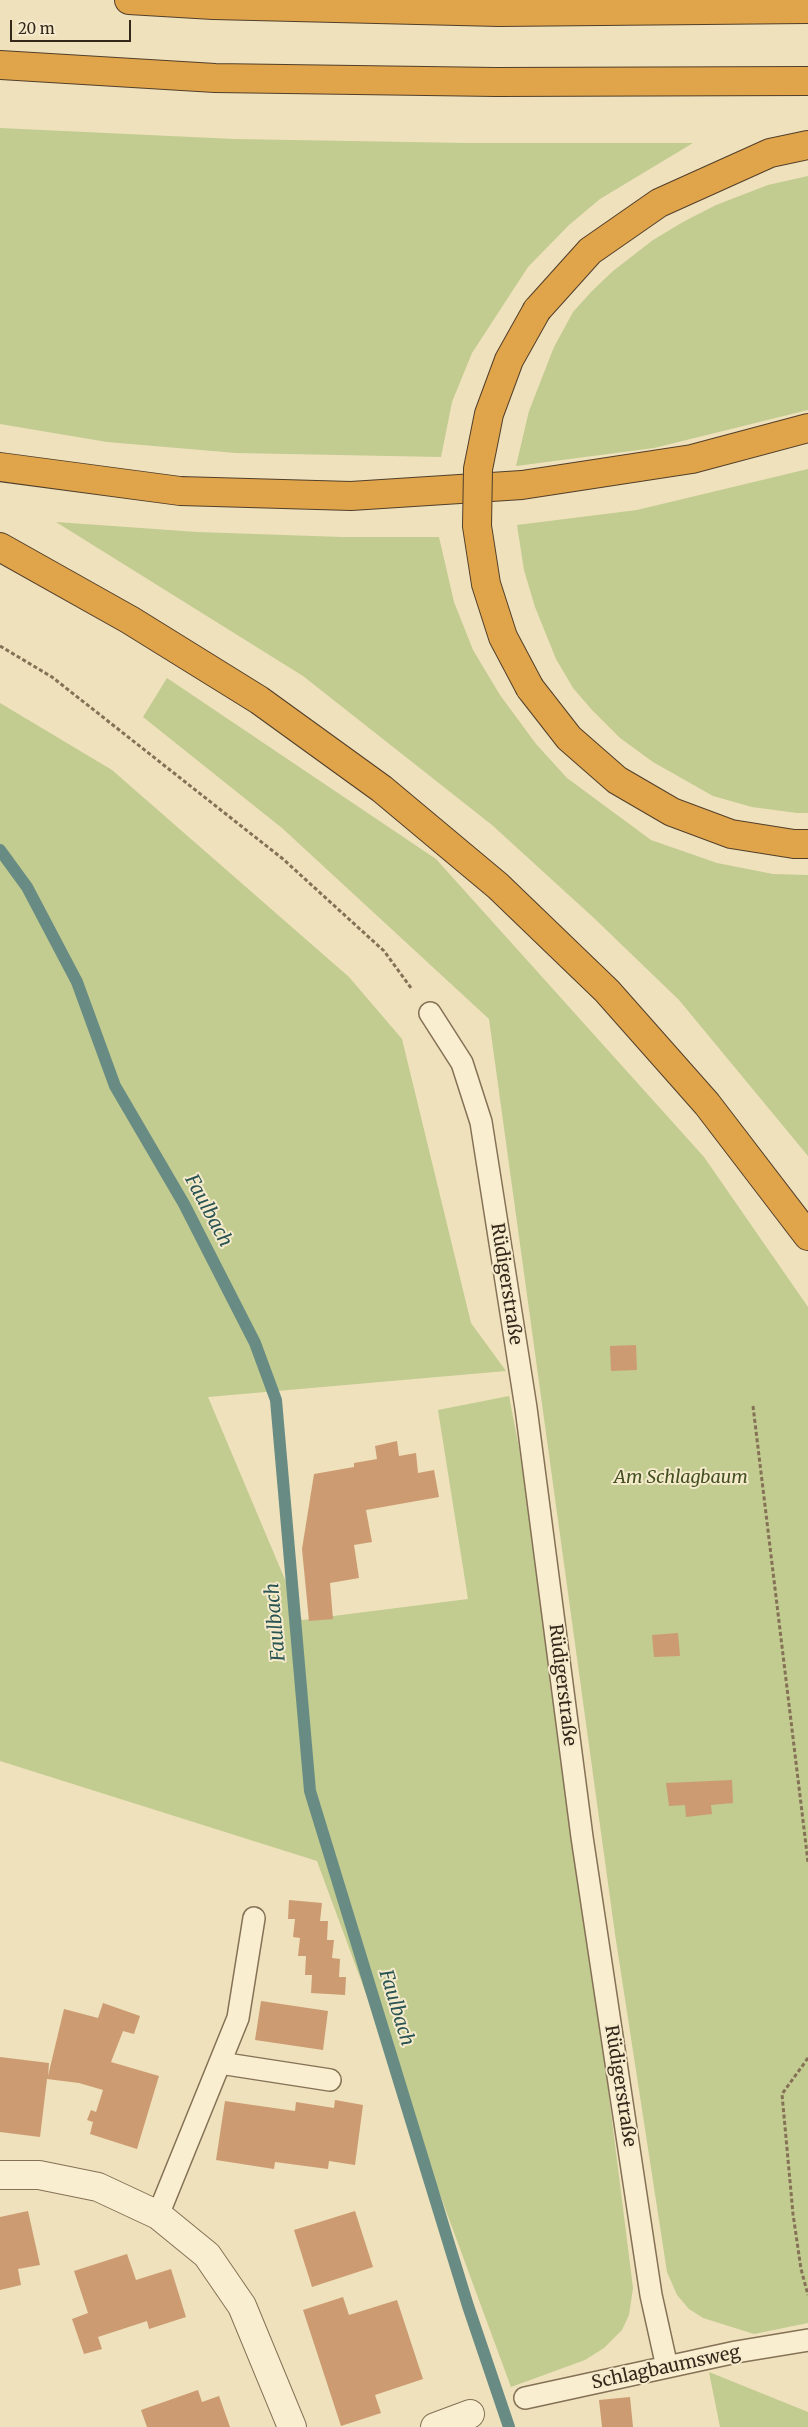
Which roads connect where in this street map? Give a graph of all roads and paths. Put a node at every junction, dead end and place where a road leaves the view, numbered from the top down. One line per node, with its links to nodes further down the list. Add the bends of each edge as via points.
1 (129, 0): 2 (highway, via 499,12)
2 (808, 9)
3 (0, 65): 4 (highway, via 215,78 496,82)
4 (808, 81)
5 (808, 144): 10 (highway, bridge, via 770,153 659,203 590,251 537,310 505,369 489,414 478,469 477,526 486,584 503,637 530,688 570,738 617,780 672,812 732,834)
6 (808, 428): 7 (highway, via 692,458 532,484 351,496 180,491)
7 (0, 467)
8 (0, 546): 12 (highway, via 130,620 259,700 382,789 498,886 607,991 707,1104)
9 (0, 646): 11 (path, via 52,677 283,859 384,951)
10 (808, 844)
11 (430, 1013): 23 (lane, Rüdigerstraße, via 462,1064 480,1122 526,1408 582,1837 652,2295)
12 (808, 1236)
13 (753, 1406): 14 (path)
14 (808, 1862)
15 (254, 1918): 17 (lane, via 238,2018)
16 (808, 2058): 21 (path, via 782,2094 793,2214)
17 (220, 2063): 18 (lane); 20 (lane)
18 (330, 2080)
19 (0, 2175): 20 (street, via 38,2175 98,2187)
20 (158, 2215): 26 (street, via 208,2255 242,2306)
21 (808, 2295)
22 (808, 2340): 23 (lane, Schlagbaumsweg)
23 (666, 2367): 24 (lane, Schlagbaumsweg)
24 (525, 2398)
25 (470, 2414): 27 (street)
26 (292, 2427)
27 (435, 2427)

